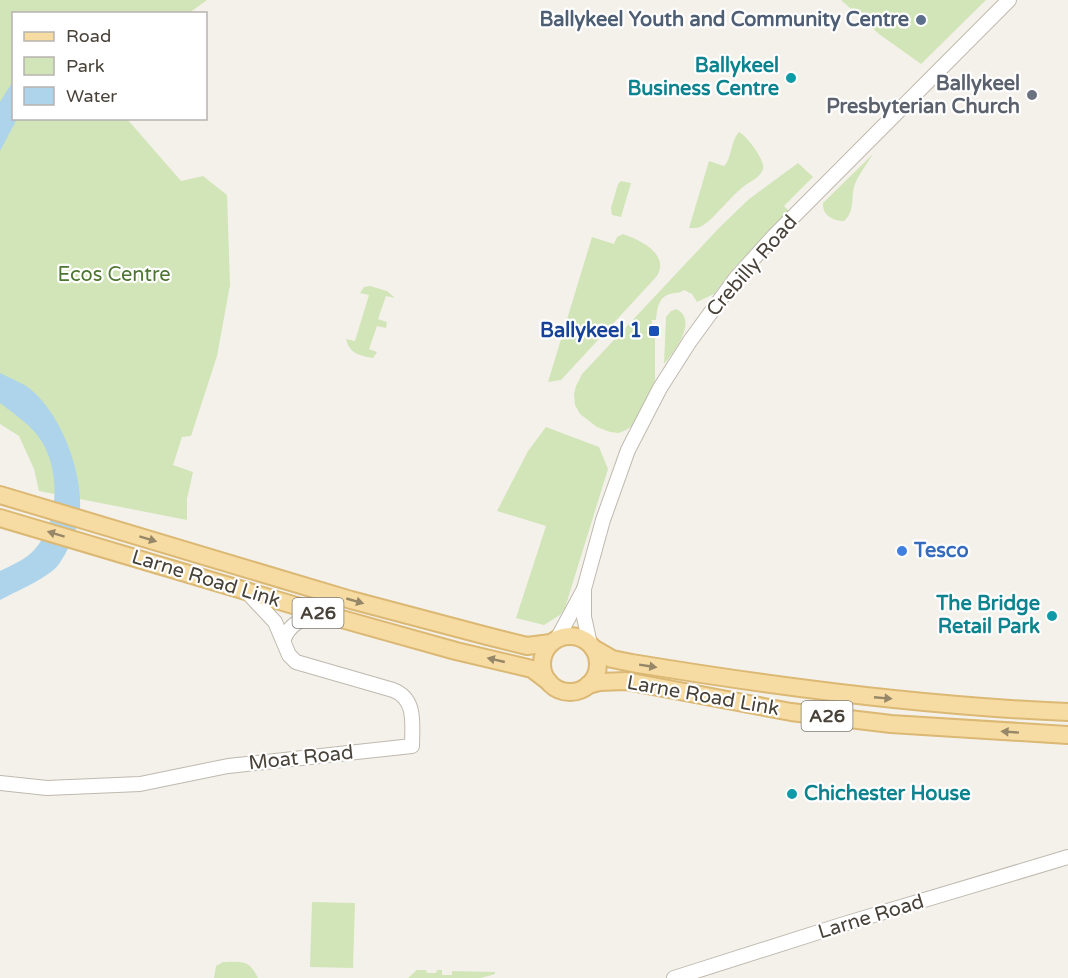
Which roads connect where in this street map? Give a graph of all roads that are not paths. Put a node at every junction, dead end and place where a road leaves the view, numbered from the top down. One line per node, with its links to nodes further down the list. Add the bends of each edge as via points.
1 (1009, 0): 4 (street, Crebilly Road, via 774,236 707,317 660,388 628,450)
2 (0, 495): 8 (main road, Larne Road Link / A26, one-way to 8, via 351,600 487,636 527,646)
3 (0, 518): 5 (main road, Larne Road Link / A26, one-way to 3)
4 (584, 589): 8 (street, Crebilly Road); 9 (street, Crebilly Road)
5 (246, 591): 6 (main road, Larne Road Link / A26); 7 (street, Moat Road, via 268,612)
6 (320, 613): 7 (street, via 294,623); 10 (main road, Larne Road Link / A26, one-way to 6, via 532,669)
7 (284, 639): 14 (street, Moat Road, via 289,655 299,664 400,693 411,707 412,746 228,766 141,784 47,788)
8 (554, 641): 9 (main road, A26, via 572,636); 10 (main road, via 542,666)
9 (592, 646): 11 (main road, via 598,669); 12 (main road, Larne Road Link / A26, one-way to 12, via 612,659 632,663 835,694)
10 (549, 682): 11 (main road, A26, via 572,692)
11 (588, 685): 13 (main road, Larne Road Link / A26, one-way to 11, via 891,724 791,712 626,681)
12 (1068, 712)
13 (1068, 735)
14 (0, 783)
15 (1068, 857): 16 (street, Larne Road)
16 (674, 978)

